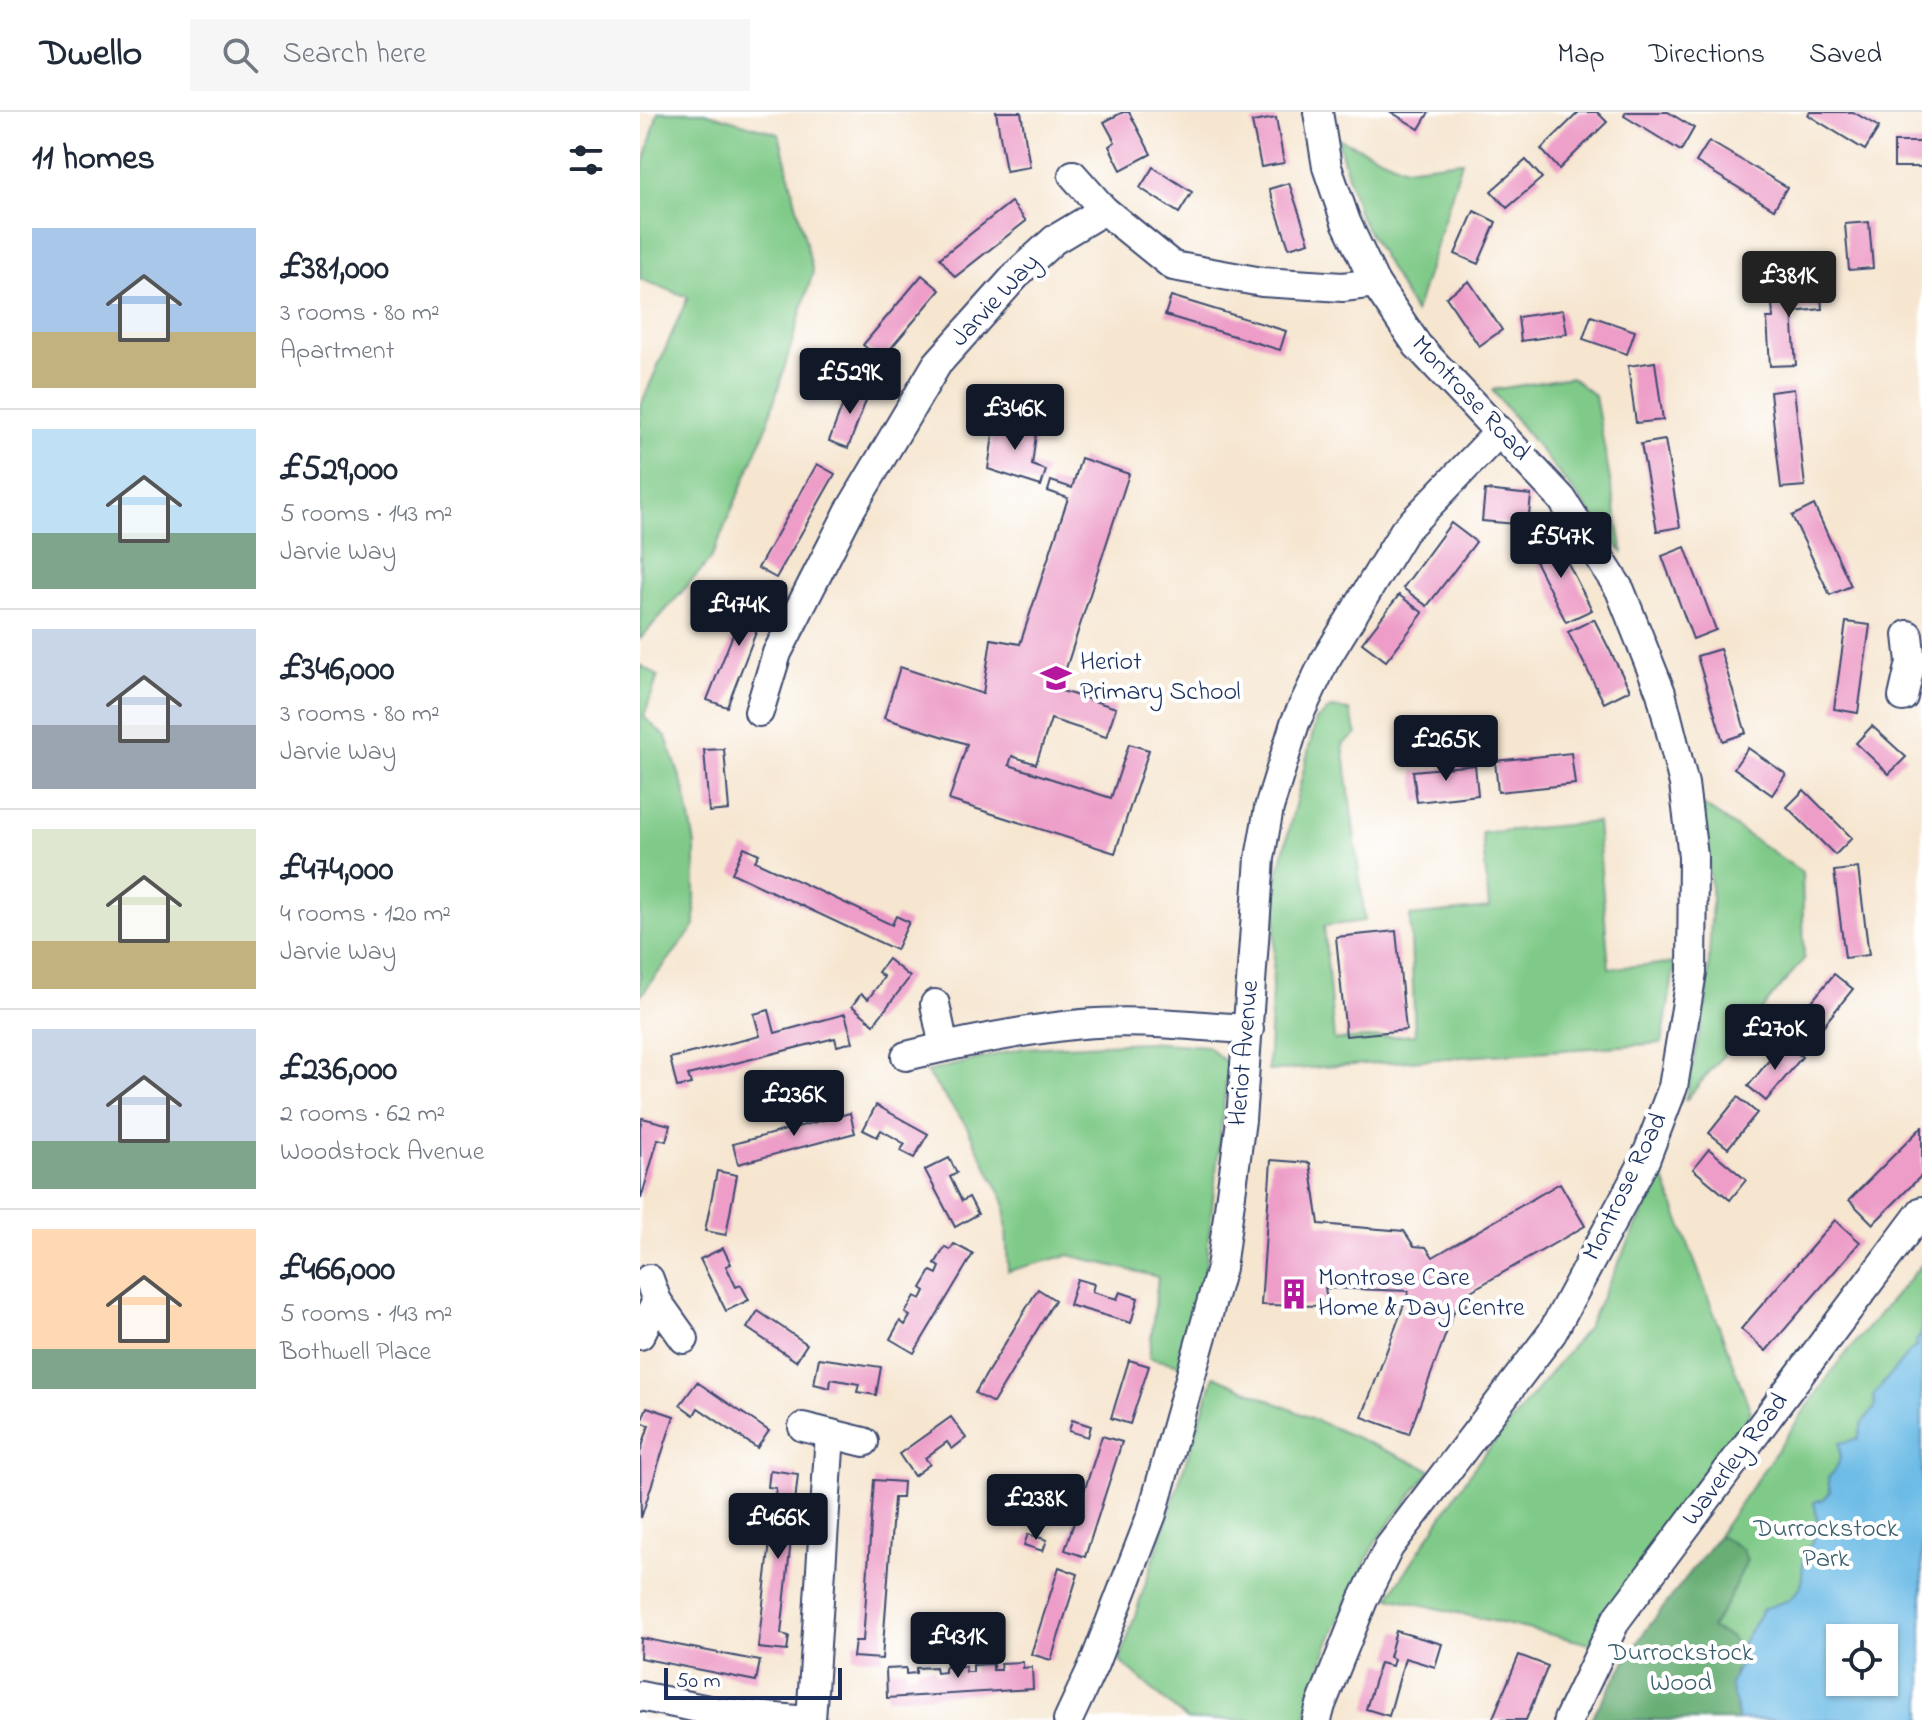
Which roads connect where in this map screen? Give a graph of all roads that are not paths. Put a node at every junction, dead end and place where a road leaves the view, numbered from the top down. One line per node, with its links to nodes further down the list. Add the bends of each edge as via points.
1 (1318, 112): 4 (street, Montrose Road, via 1327,167)
2 (1073, 175): 3 (street)
3 (1104, 210): 4 (street, via 1173,266 1262,282 1343,287); 8 (street, Jarvie Way, via 1054,240 1031,261 937,364 849,512 791,624)
4 (1375, 283): 5 (street, Montrose Road, via 1417,345)
5 (1500, 431): 10 (street, Heriot Avenue, via 1404,531 1309,688 1273,796 1260,858); 21 (street, Montrose Road, via 1562,499 1620,590 1661,693 1684,784 1693,856 1692,972 1673,1087 1645,1160 1552,1333 1389,1547)
6 (1914, 657): 7 (street)
7 (1903, 697)
8 (759, 712)
9 (935, 1004): 11 (street)
10 (1249, 1029): 11 (street, via 1083,1024); 20 (street, Heriot Avenue, via 1221,1268 1152,1514)
11 (944, 1047): 12 (street)
12 (906, 1056)
13 (1922, 1211): 22 (street, Waverley Road, via 1616,1620)
14 (640, 1335): 15 (street, via 653,1290)
15 (684, 1339)
16 (864, 1442): 19 (street, via 817,1430)
17 (640, 1696): 18 (street)
18 (796, 1720)
19 (811, 1720)
20 (1068, 1720)
21 (1317, 1720)
22 (1568, 1720)

